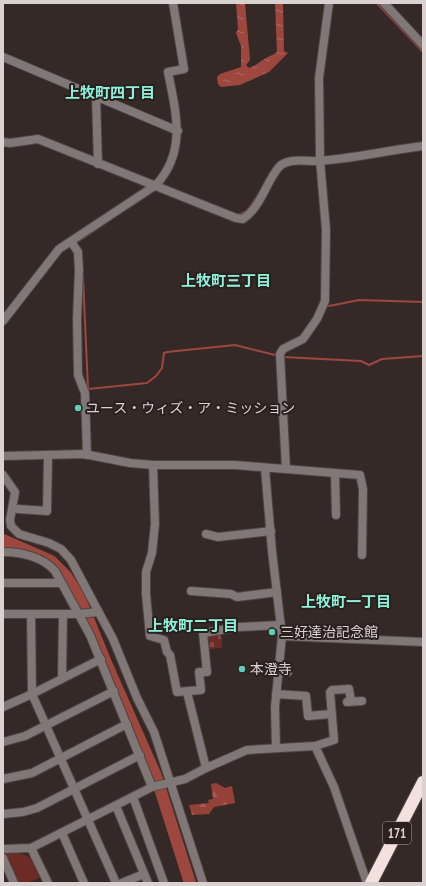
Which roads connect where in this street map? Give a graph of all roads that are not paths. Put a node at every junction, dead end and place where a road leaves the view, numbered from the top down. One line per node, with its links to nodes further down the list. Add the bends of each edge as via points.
1 (173, 3): 7 (street, via 184,69 168,72)
2 (329, 3): 10 (street, via 318,78)
3 (384, 3): 4 (street)
4 (423, 45)
5 (3, 57): 6 (street)
6 (96, 96): 7 (street); 11 (street)
7 (178, 131): 12 (street, via 171,163)
8 (3, 142): 11 (street, via 38,139)
9 (423, 146): 10 (street)
10 (320, 160): 12 (street, via 289,162 280,166 248,216 243,219); 20 (street, via 326,230 326,301 303,339 280,354)
11 (98, 164): 12 (street)
12 (156, 185): 13 (street)
13 (72, 242): 14 (street, via 60,249); 15 (street, via 78,252 78,375 85,393)
14 (3, 322)
15 (87, 455): 17 (street); 18 (street)
16 (3, 456): 17 (street)
17 (48, 456): 23 (street, via 46,511)
18 (153, 465): 19 (street, via 235,465); 46 (street, via 155,524 152,553 146,572 148,626 150,636 164,640 170,655 177,692)
19 (265, 468): 20 (street); 25 (street)
20 (286, 469): 21 (street)
21 (335, 474): 24 (street); 28 (street, via 360,475 362,478)
22 (3, 475): 33 (street, via 15,492 11,526 19,534 61,549 71,560)
23 (18, 509)
24 (336, 514)
25 (271, 531): 26 (street, via 218,537); 32 (street)
26 (206, 534)
27 (3, 552): 30 (street, via 33,557 48,564)
28 (362, 554)
29 (3, 583): 30 (street)
30 (61, 583): 37 (street)
31 (191, 591): 32 (street, via 231,594 237,598)
32 (276, 592): 38 (street)
33 (98, 612): 37 (street); 62 (street, via 113,639 154,732)
34 (3, 614): 35 (street)
35 (31, 614): 36 (street); 47 (street)
36 (63, 614): 37 (street); 44 (street)
37 (79, 614): 41 (street)
38 (281, 625): 39 (street); 46 (street, via 239,627 203,633 207,672 199,672 201,690)
39 (282, 636): 40 (street); 42 (street)
40 (423, 642)
41 (101, 659): 44 (street); 45 (street)
42 (279, 672): 43 (street); 48 (street)
43 (288, 672)
44 (62, 678): 47 (street)
45 (114, 691): 52 (street); 53 (street)
46 (187, 692): 59 (street)
47 (32, 694): 50 (street); 53 (street)
48 (276, 694): 51 (street, via 306,696 308,716); 56 (street)
49 (362, 701): 51 (street, via 349,701 349,689 332,690)
50 (3, 707)
51 (331, 714): 55 (street, via 334,740)
52 (128, 724): 57 (street); 58 (street)
53 (46, 726): 54 (street, via 25,736); 58 (street)
54 (3, 742)
55 (315, 746): 56 (street); 82 (street, via 334,787)
56 (276, 748): 59 (street, via 247,750)
57 (140, 755): 63 (street); 64 (street)
58 (61, 758): 60 (street, via 32,773); 64 (street)
59 (206, 768): 62 (street, via 185,779)
60 (3, 779)
61 (423, 782): 83 (highway, 171)
62 (170, 783): 63 (street); 81 (street)
63 (152, 788): 65 (street)
64 (75, 790): 67 (street, via 37,808); 68 (street)
65 (133, 797): 66 (street); 80 (street)
66 (116, 806): 68 (street); 73 (street)
67 (3, 814)
68 (88, 820): 69 (street); 77 (street)
69 (62, 833): 70 (street); 76 (street)
70 (31, 848): 71 (street); 75 (street)
71 (3, 849)
72 (3, 858): 74 (street)
73 (144, 874): 78 (street); 79 (street)
74 (14, 883)
75 (48, 883)
76 (84, 883)
77 (116, 883)
78 (122, 883)
79 (148, 883)
80 (164, 883)
81 (203, 883)
82 (367, 883)
83 (371, 883)

